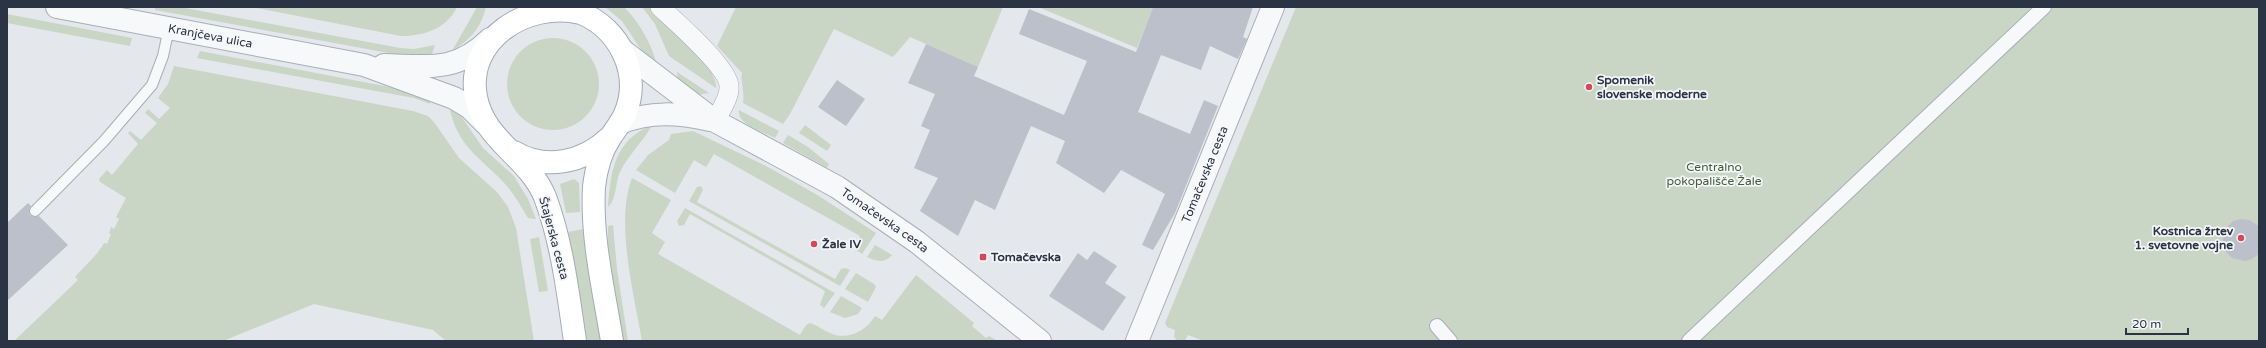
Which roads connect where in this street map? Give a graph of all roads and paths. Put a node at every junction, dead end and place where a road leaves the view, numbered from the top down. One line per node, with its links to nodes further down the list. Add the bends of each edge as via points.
1 (57, 7): 6 (street, Kranjčeva ulica)
2 (502, 7): 9 (main road, Štajerska cesta, via 500,22)
3 (660, 7): 12 (street, via 699,44 729,82 728,95)
4 (1273, 7): 21 (street, Tomačevska cesta)
5 (2044, 7): 23 (street)
6 (108, 12): 8 (street, Kranjčeva ulica)
7 (583, 12): 9 (main road, Štajerska cesta, via 562,8 540,8 520,14); 10 (main road, Štajerska cesta, via 609,31)
8 (169, 28): 11 (street, Kranjčeva ulica); 16 (lane, via 163,56 152,85 104,141)
9 (492, 36): 11 (street, Kranjčeva ulica, via 468,58 457,62 428,66); 13 (main road, Štajerska cesta, via 480,57 474,81 478,107)
10 (622, 50): 12 (street, Tomačevska cesta); 14 (main road, Štajerska cesta, via 629,67 631,83 628,104)
11 (364, 65): 13 (street, Kranjčeva ulica, via 454,98 469,107)
12 (715, 121): 14 (street, Tomačevska cesta, via 668,113 649,115); 20 (street, Tomačevska cesta, via 863,204 953,269)
13 (485, 123): 15 (main road, Štajerska cesta)
14 (615, 130): 15 (main road, Štajerska cesta, via 591,152 580,158 556,162 532,160); 19 (main road, Štajerska cesta, via 598,162 594,189 596,240)
15 (506, 147): 18 (main road, Štajerska cesta, via 529,169 545,197 564,273)
16 (35, 211)
17 (1437, 326): 22 (street)
18 (575, 341)
19 (612, 341)
20 (1040, 341)
21 (1137, 341)
22 (1450, 341)
23 (1689, 341)

